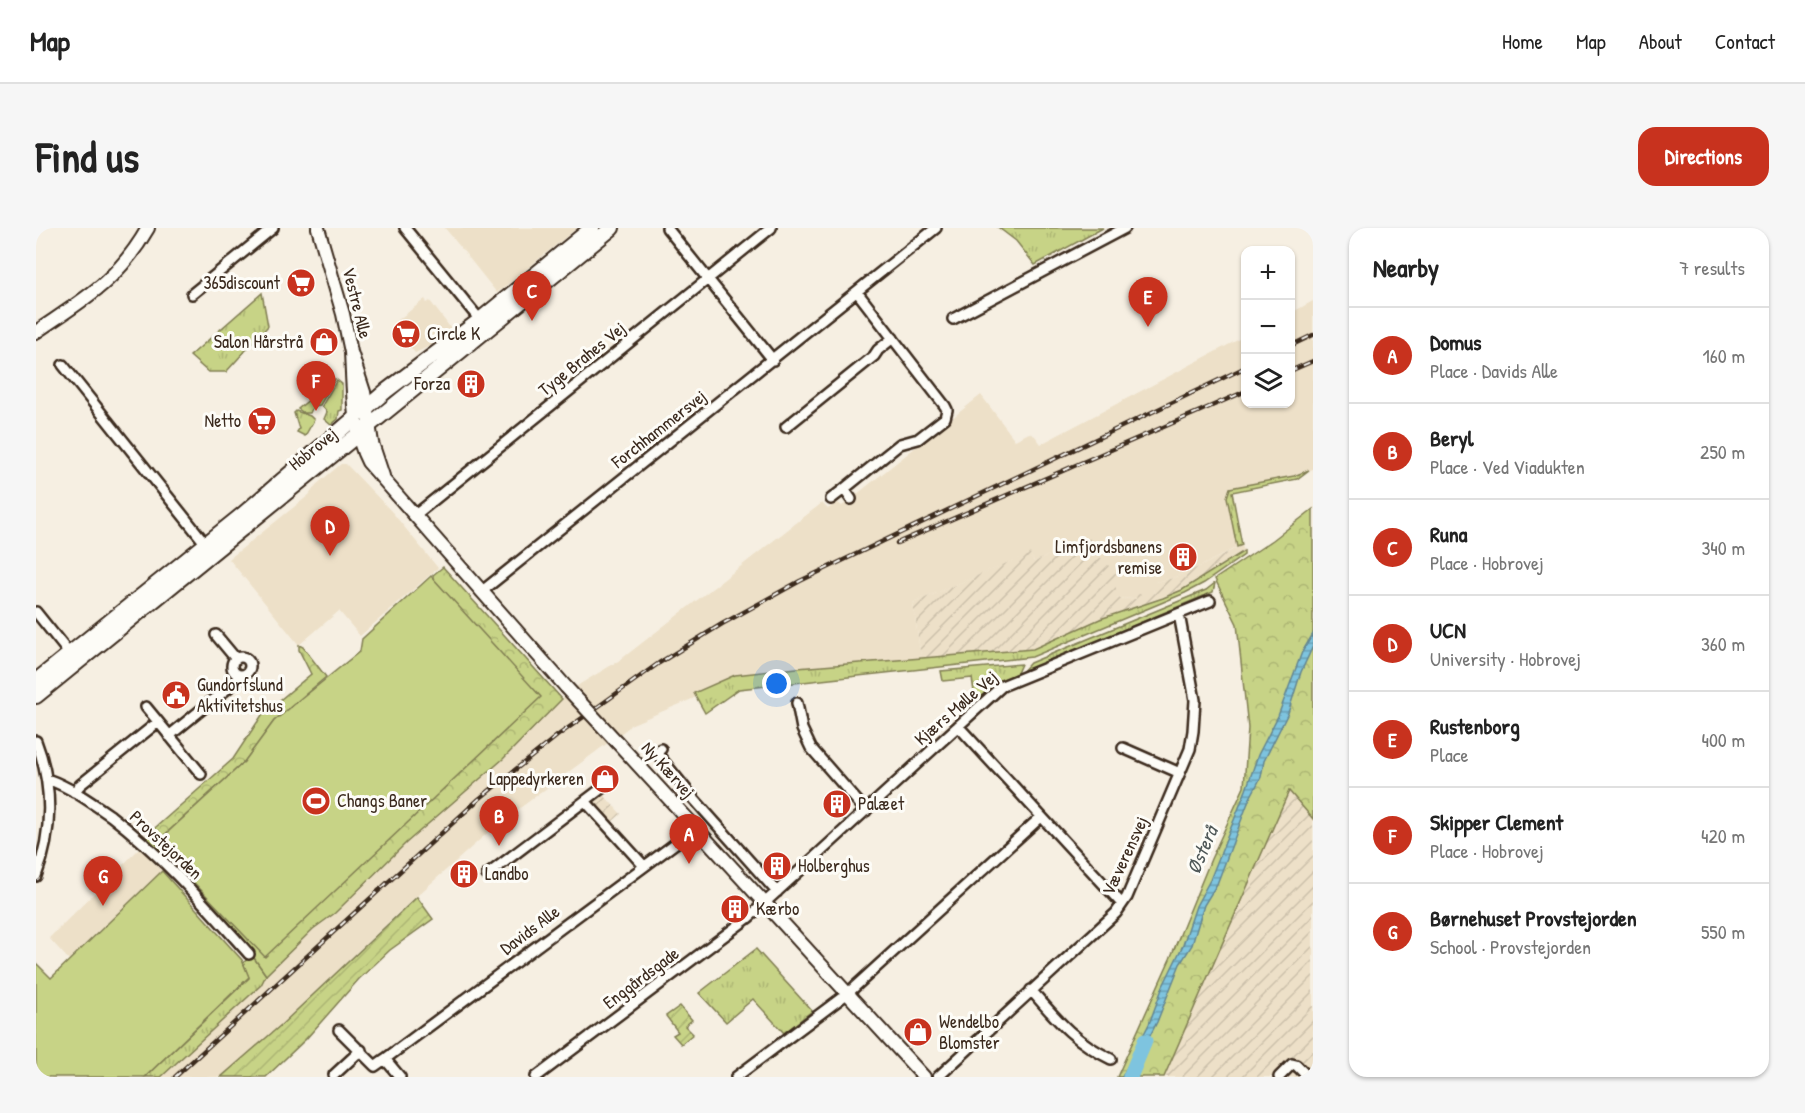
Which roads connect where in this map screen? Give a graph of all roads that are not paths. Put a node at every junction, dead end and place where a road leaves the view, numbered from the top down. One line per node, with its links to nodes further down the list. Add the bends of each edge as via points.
1 (148, 228): 16 (street, via 108,281)
2 (273, 228): 13 (street)
3 (318, 228): 20 (street, Vestre Alle, via 343,314)
4 (405, 228): 15 (street)
5 (592, 228): 15 (main road, Hobrovej)
6 (612, 228): 22 (main road, Hobrovej)
7 (667, 228): 11 (street)
8 (771, 228): 11 (street, Tyge Brahes Vej)
9 (936, 228): 12 (street, Forchhammersvej)
10 (1125, 228): 14 (street)
11 (709, 279): 18 (street); 26 (street, Tyge Brahes Vej)
12 (857, 292): 17 (street); 18 (street, Forchhammersvej)
13 (192, 294)
14 (953, 319)
15 (480, 320): 20 (main road, Hobrovej)
16 (36, 332)
17 (893, 338): 21 (street); 23 (street, via 945,406 947,415 918,440 900,444)
18 (773, 360): 28 (street, Forchhammersvej)
19 (63, 365): 27 (street)
20 (361, 412): 22 (street, Ny Kærvej); 27 (main road, Hobrovej)
21 (786, 427)
22 (364, 430): 26 (street, Ny Kærvej, via 362,451 368,462); 27 (main road, Hobrovej)
23 (844, 489): 24 (street); 25 (street)
24 (831, 499)
25 (851, 499)
26 (414, 516): 28 (street, Ny Kærvej)
27 (209, 549): 33 (main road, Hobrovej)
28 (482, 592): 54 (street, Ny Kærvej, bridge)
29 (1210, 601): 31 (street, Kjærs Mølle Vej)
30 (36, 612): 33 (street)
31 (1179, 614): 41 (street, Kjærs Mølle Vej, via 1009,683); 46 (street, Væverensvej, via 1195,700 1190,748)
32 (216, 635): 34 (street)
33 (73, 659): 36 (main road, Hobrovej); 37 (main road, Hobrovej)
34 (236, 659): 35 (street, via 232,669); 35 (street, via 244,658 249,664 247,672)
35 (240, 675): 42 (street)
36 (36, 681)
37 (36, 696)
38 (797, 703): 52 (street, via 802,729 812,748)
39 (146, 707): 40 (street)
40 (158, 722): 42 (street); 50 (street)
41 (958, 726): 52 (street, Kjærs Mølle Vej); 53 (street)
42 (169, 736): 47 (street)
43 (36, 741): 48 (street)
44 (1123, 748): 46 (street)
45 (661, 749): 58 (street, Ny Kærvej, via 656,752 694,799)
46 (1180, 773): 60 (street, Væverensvej)
47 (201, 774)
48 (47, 779): 50 (street, Provstejorden); 57 (street, via 47,837)
49 (610, 782): 51 (street)
50 (74, 792): 61 (street, Provstejorden, via 156,853)
51 (585, 801): 55 (street); 56 (street)
52 (866, 810): 58 (street, Kjærs Mølle Vej)
53 (1041, 817): 60 (street); 63 (street)
54 (696, 828): 55 (street, Davids Alle); 59 (street, Ny Kærvej)
55 (644, 866): 66 (street, Davids Alle)
56 (487, 874)
57 (36, 876)
58 (777, 892): 59 (street, Kjærs Mølle Vej)
59 (765, 903): 63 (street, Ny Kærvej); 70 (street, Enggårdsgade)
60 (1122, 904): 62 (street, Væverensvej)
61 (249, 954)
62 (1031, 990): 67 (street, via 1066,1030); 73 (street, Væverensvej)
63 (848, 993): 71 (street); 72 (street, Ny Kærvej)
64 (339, 1030): 65 (street)
65 (360, 1050): 66 (street, via 375,1065); 68 (street)
66 (385, 1059): 69 (street)
67 (1111, 1059)
68 (334, 1075)
69 (400, 1077)
70 (536, 1077)
71 (736, 1077)
72 (924, 1077)
73 (938, 1077)
74 (1279, 1077): 75 (street, via 1292,1065)
75 (1308, 1077)

